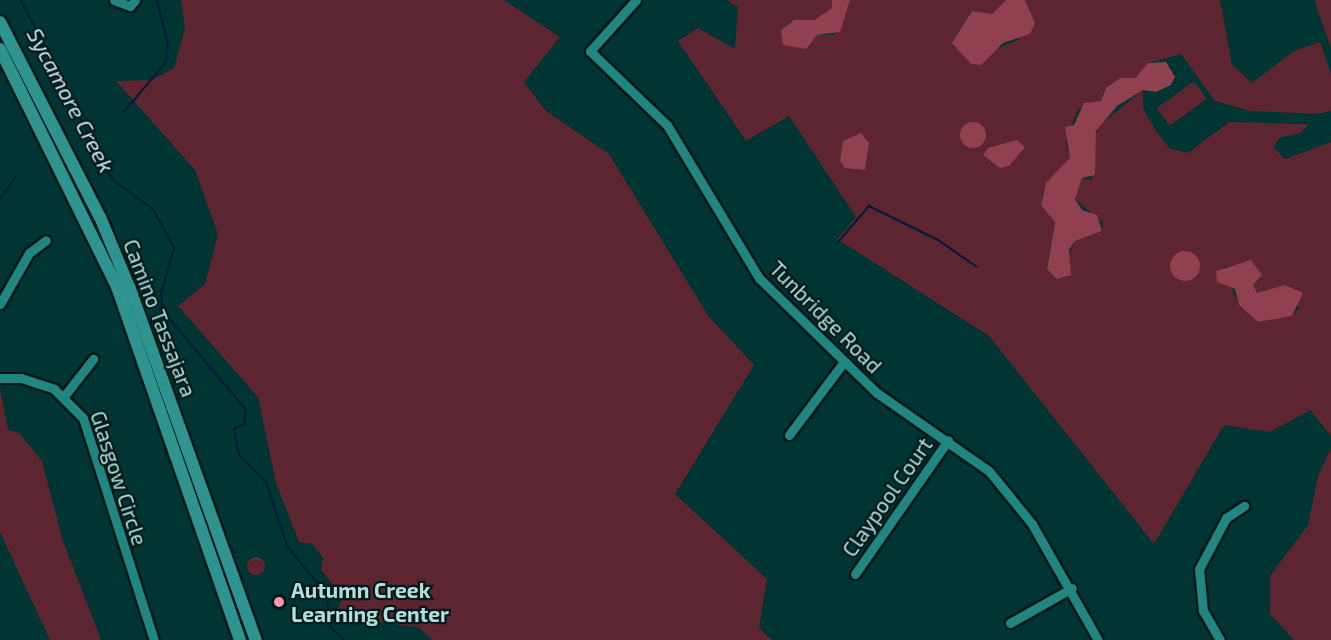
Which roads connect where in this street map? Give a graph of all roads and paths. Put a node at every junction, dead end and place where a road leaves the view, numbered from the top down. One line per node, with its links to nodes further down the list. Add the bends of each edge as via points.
1 (114, 0): 2 (street, via 130,6)
2 (135, 0)
3 (636, 0): 9 (street, Tunbridge Road, via 590,51 667,125 759,278)
4 (0, 22): 20 (main road, Camino Tassajara, via 100,217 130,289)
5 (0, 49): 19 (main road, Camino Tassajara, via 117,287)
6 (46, 240): 7 (street, via 29,253)
7 (0, 304)
8 (93, 359): 11 (street)
9 (843, 363): 12 (street); 13 (street, Tunbridge Road)
10 (0, 378): 11 (street, Glasgow Circle, via 21,378)
11 (65, 395): 18 (street, Glasgow Circle, via 90,436 109,511 147,606)
12 (789, 435)
13 (948, 440): 15 (street, Claypool Court); 16 (street, Tunbridge Road, via 989,471 1032,524)
14 (1244, 506): 22 (street, via 1226,518 1200,569 1203,611)
15 (855, 574)
16 (1072, 588): 17 (street); 21 (street, Tunbridge Road)
17 (1010, 623)
18 (154, 640)
19 (240, 640)
20 (256, 640)
21 (1098, 640)
22 (1220, 640)

